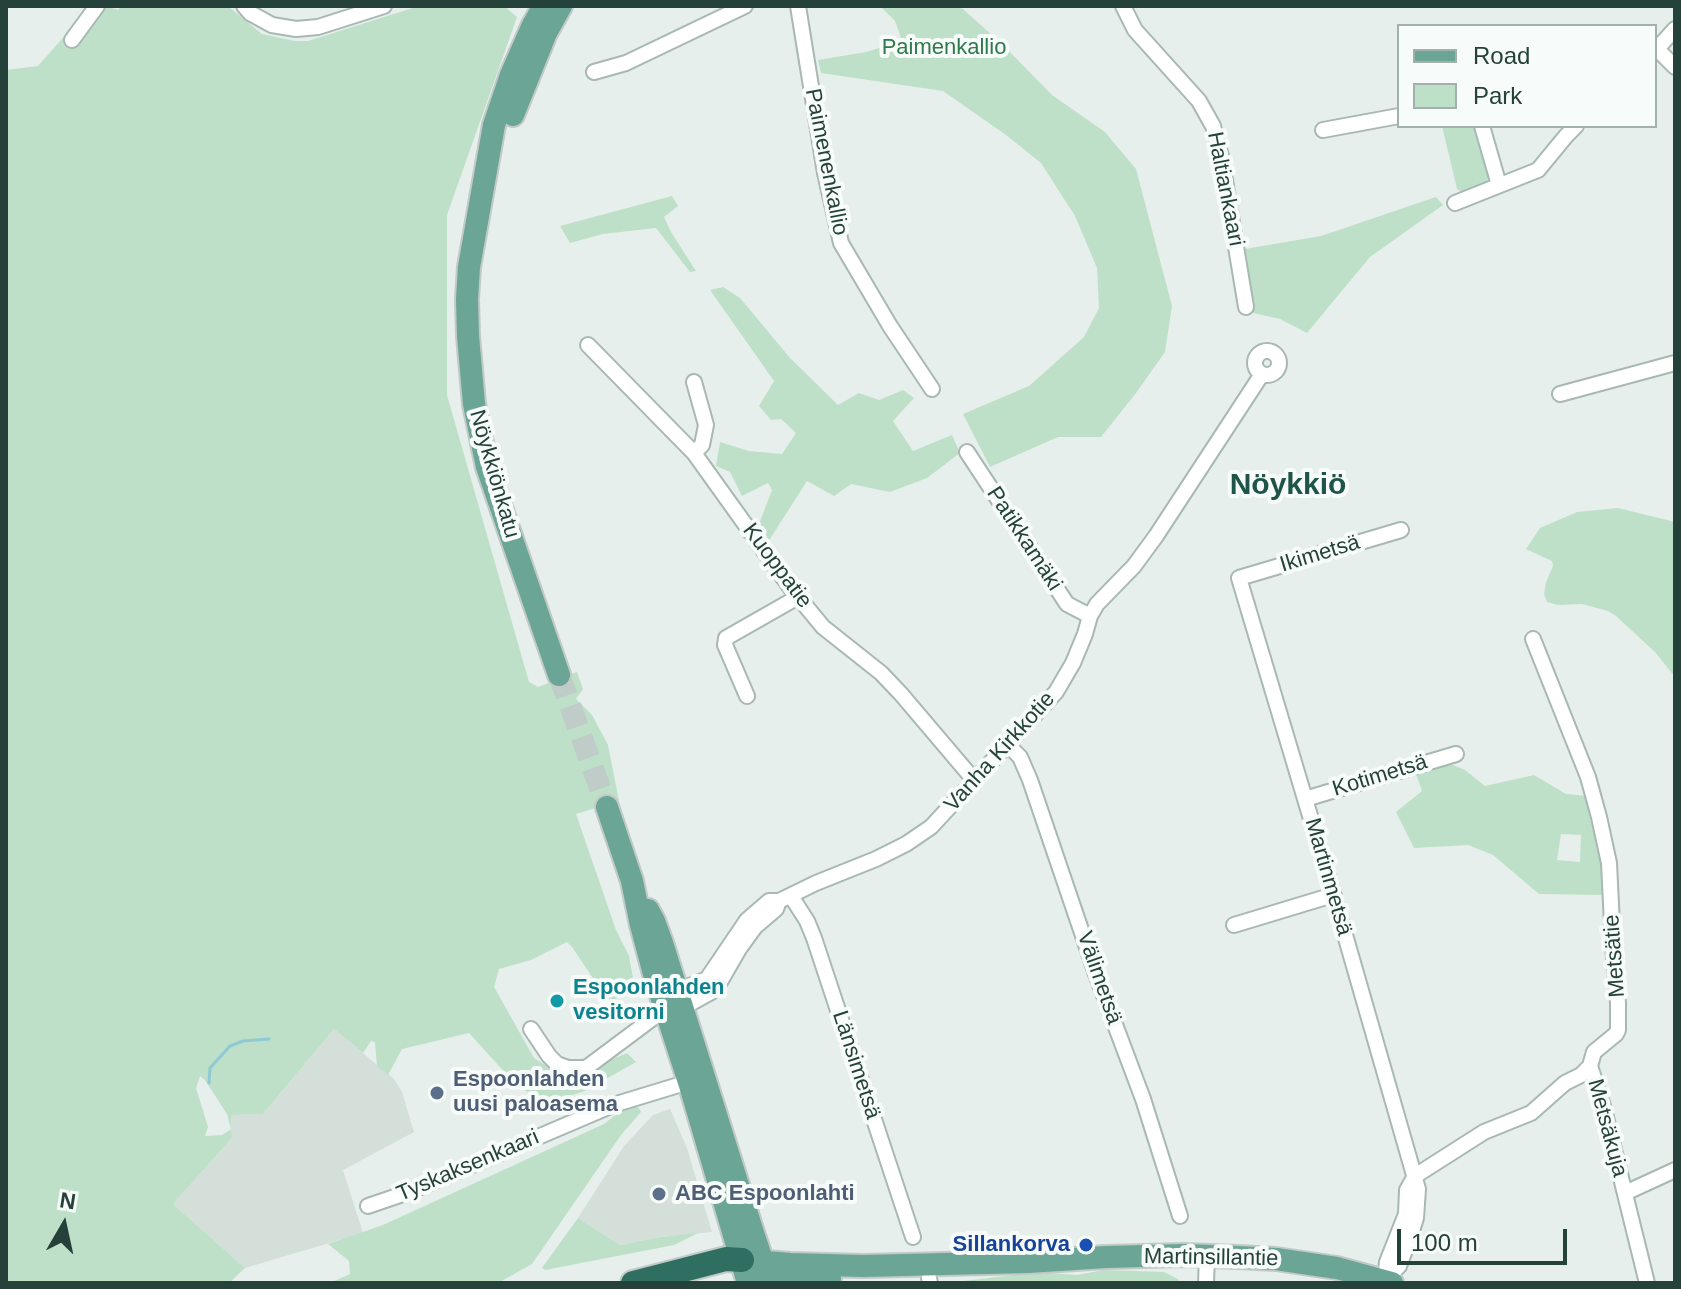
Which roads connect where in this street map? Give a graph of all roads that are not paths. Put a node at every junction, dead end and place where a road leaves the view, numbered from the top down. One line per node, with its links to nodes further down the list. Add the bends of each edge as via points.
1 (97, 6): 9 (street)
2 (244, 6): 3 (street, via 272,25 296,29)
3 (384, 6)
4 (745, 6): 13 (street, via 626,63)
5 (798, 6): 25 (street, Paimenenkallio, via 841,243)
6 (1123, 6): 20 (street, Haltiankaari, via 1135,30 1199,101 1213,126)
7 (553, 8): 34 (main road, Nöykkiönkatu, via 533,25 494,125 474,233 468,336 474,404 491,480)
8 (1675, 29): 10 (street)
9 (72, 40)
10 (1657, 49)
11 (1657, 51): 12 (street)
12 (1675, 67)
13 (594, 72)
14 (1397, 116): 17 (street)
15 (1483, 128): 18 (street)
16 (1574, 128): 18 (street, via 1538,170)
17 (1323, 130)
18 (1499, 185): 19 (street)
19 (1455, 203)
20 (1246, 307)
21 (588, 345): 28 (street, Kuoppatie)
22 (1675, 363): 26 (street)
23 (1262, 374): 32 (street, Vanha Kirkkotie, via 1156,536)
24 (694, 382): 28 (street, via 706,425 702,445)
25 (932, 389)
26 (1560, 394)
27 (967, 452): 32 (street, Patikkamäki, via 1067,604)
28 (694, 453): 31 (street, Kuoppatie)
29 (1401, 530): 30 (street, Ikimetsä)
30 (1239, 578): 39 (street, Martinmetsä)
31 (798, 597): 35 (street, via 726,638); 38 (street, Kuoppatie, via 823,627 881,673)
32 (1090, 616): 36 (street, Vanha Kirkkotie, via 1063,681)
33 (1533, 639): 46 (street, Metsätie, via 1588,777 1609,863 1618,1030 1594,1052)
34 (559, 675)
35 (747, 696)
36 (1008, 745): 38 (street, Vanha Kirkkotie); 52 (street, Välimetsä, via 1030,780)
37 (1456, 754): 39 (street, Kotimetsä)
38 (974, 780): 42 (street, Vanha Kirkkotie, via 931,827 906,844)
39 (1305, 799): 41 (street, Martinmetsä)
40 (607, 807): 44 (main road, via 644,938)
41 (1333, 895): 43 (street); 49 (street, Martinmetsä)
42 (785, 898): 44 (street, Vanha Kirkkotie, via 755,927 711,992); 53 (street, Länsimetsä, via 807,921 814,938)
43 (1234, 925)
44 (675, 1002): 45 (street, Vanha Kirkkotie, via 586,1068 557,1064); 47 (main road)
45 (531, 1029)
46 (1590, 1066): 49 (street, Metsätie, via 1531,1113 1484,1132); 50 (street, Metsäkuja)
47 (696, 1080): 51 (street, Tyskaksenkaari, via 613,1105); 56 (main road)
48 (1675, 1170): 50 (street)
49 (1415, 1176): 58 (street, Martinmetsä, via 1413,1227)
50 (1625, 1193): 61 (street, Metsäkuja)
51 (368, 1206)
52 (1180, 1216)
53 (913, 1237)
54 (1207, 1256): 55 (main road, Martinsillantie); 58 (main road, Martinsillantie, via 1300,1262); 60 (street)
55 (1028, 1262): 56 (main road, Martinsillantie); 57 (main road, Martinsillantie)
56 (757, 1275): 57 (main road, Martinsillantie); 59 (highway, via 726,1259)
57 (929, 1280)
58 (1389, 1282)
59 (633, 1283)
60 (1206, 1283)
61 (1647, 1283)

